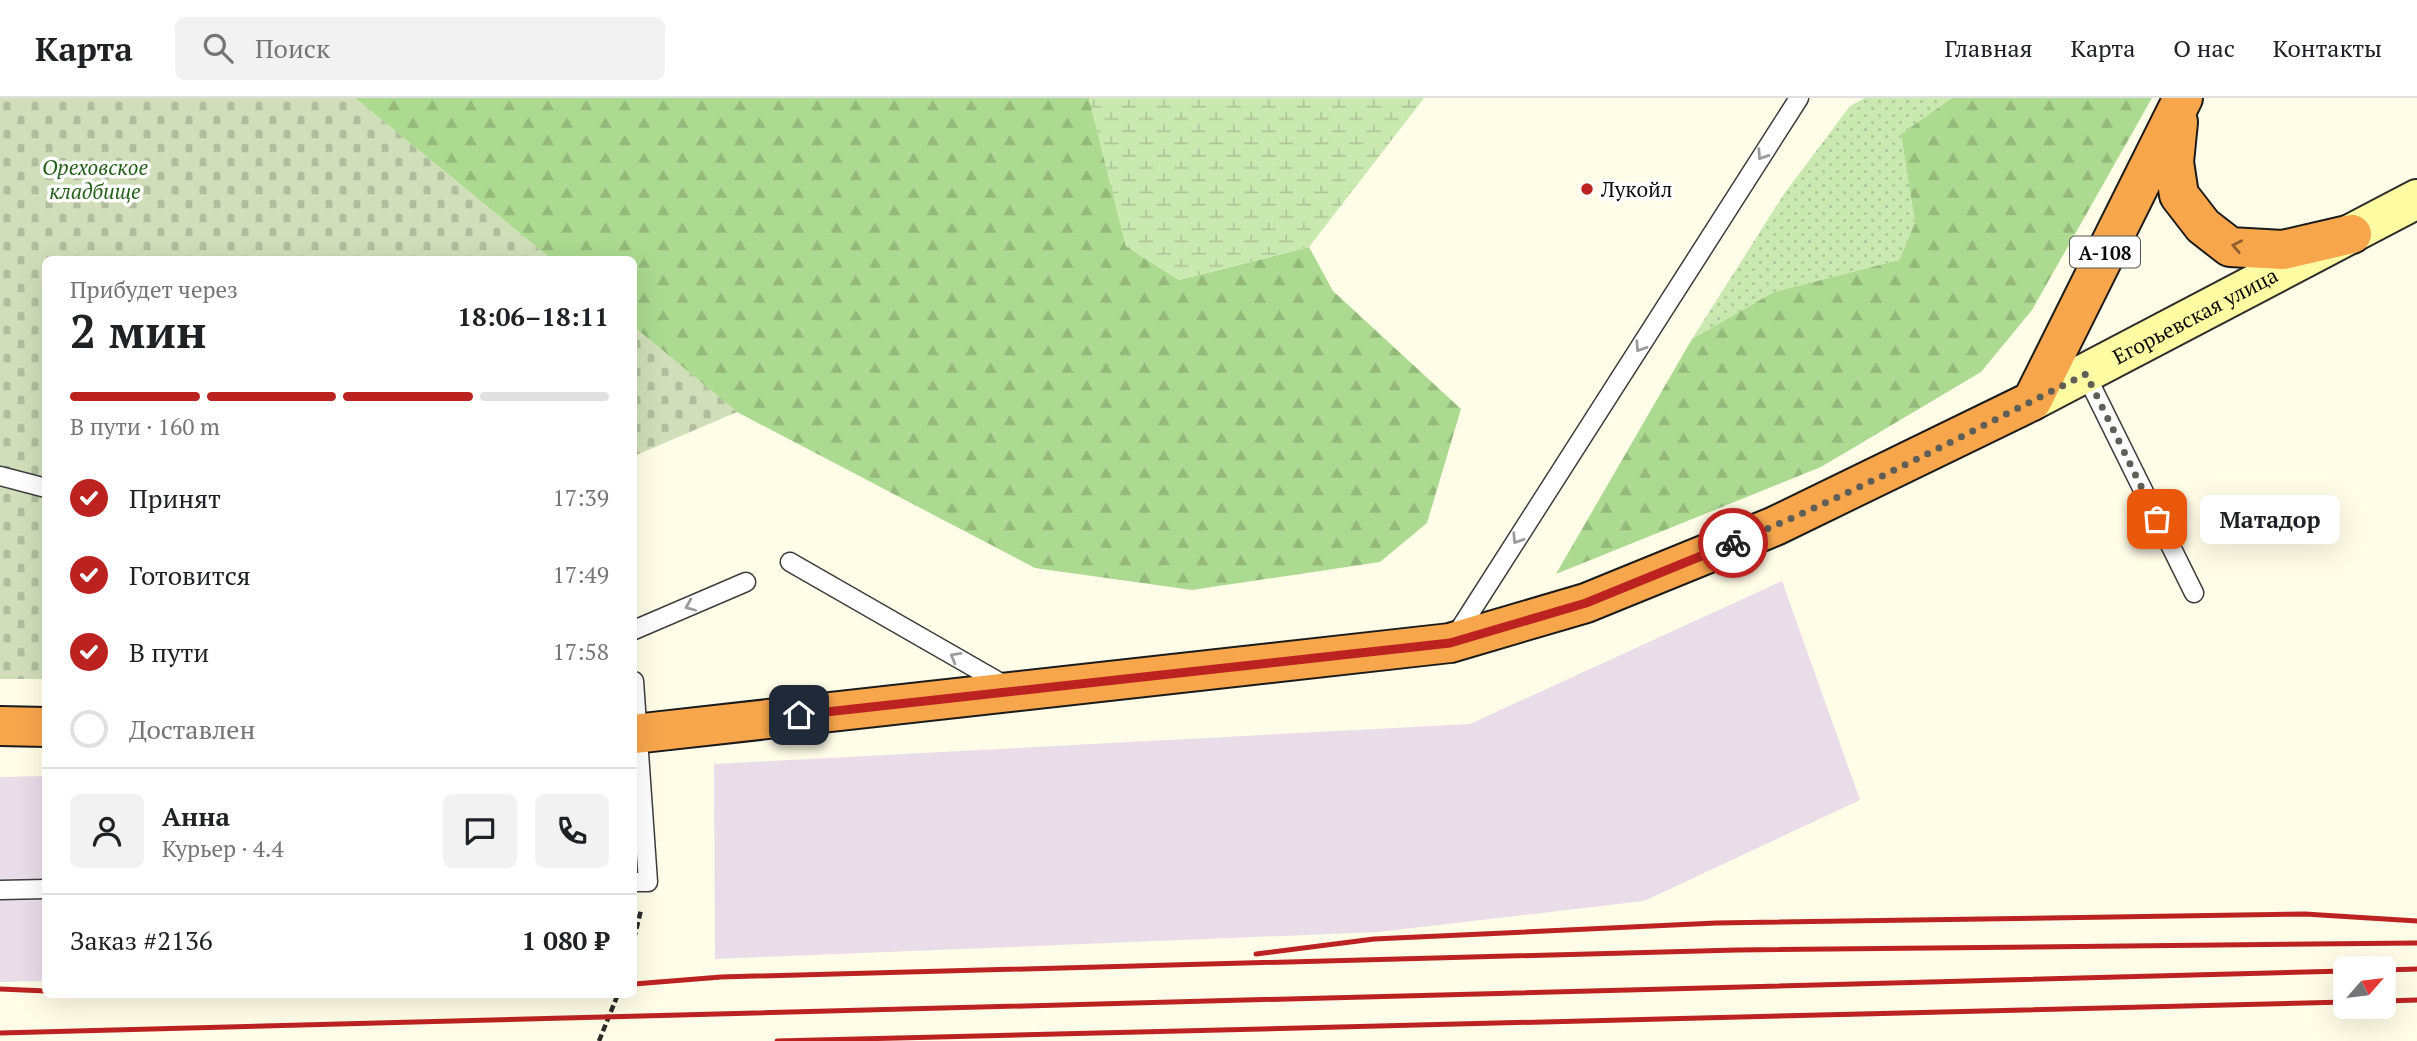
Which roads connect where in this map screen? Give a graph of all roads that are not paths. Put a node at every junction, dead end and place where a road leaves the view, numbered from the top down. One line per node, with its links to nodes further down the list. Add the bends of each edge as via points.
1 (1799, 98): 13 (lane, one-way to 13)
2 (2182, 101): 4 (highway, one-way to 2, via 2283,250 2230,247 2203,226 2179,195 2174,162); 6 (highway, А-108)
3 (2417, 199): 4 (main road, Егорьевская улица)
4 (2352, 234): 5 (main road, Егорьевская улица)
5 (2086, 374): 6 (main road, Егорьевская улица); 11 (lane)
6 (2032, 401): 13 (highway, Егорьевская улица, via 1775,526 1586,603)
7 (0, 476): 8 (lane)
8 (42, 487)
9 (790, 562): 14 (lane, one-way to 9)
10 (746, 582): 12 (lane, one-way to 12)
11 (2194, 593)
12 (637, 629)
13 (1450, 643): 14 (highway, Егорьевская улица)
14 (1014, 691): 17 (highway, Егорьевская улица)
15 (0, 726): 16 (highway)
16 (42, 727)
17 (637, 734)
18 (637, 757): 19 (lane, via 648,882)
19 (637, 882)
20 (0, 890): 21 (lane)
21 (42, 890)

